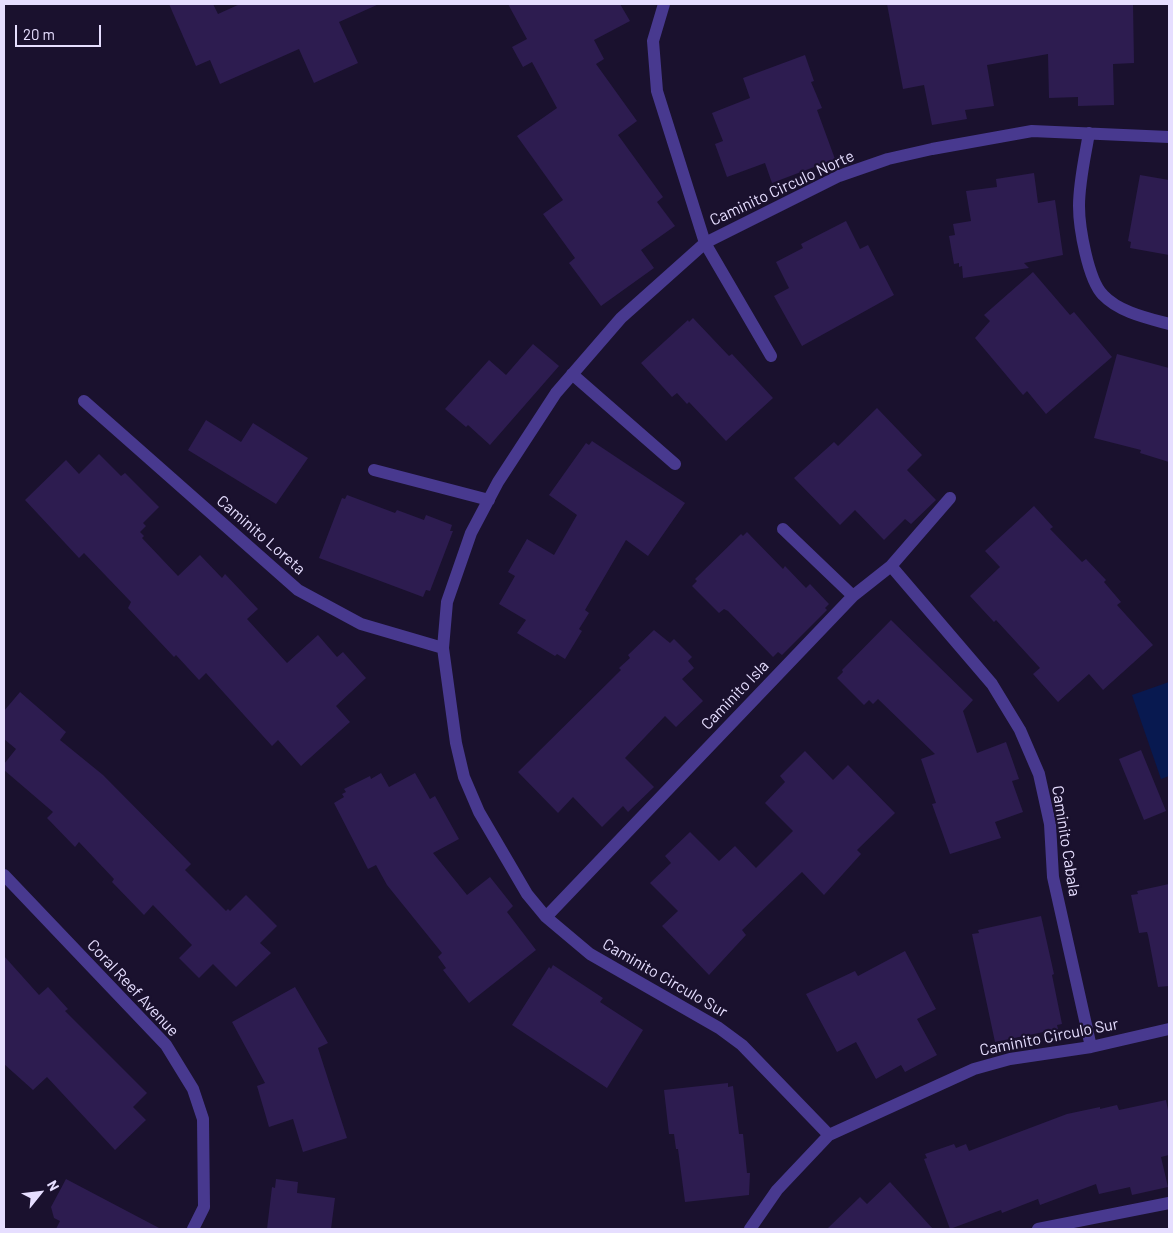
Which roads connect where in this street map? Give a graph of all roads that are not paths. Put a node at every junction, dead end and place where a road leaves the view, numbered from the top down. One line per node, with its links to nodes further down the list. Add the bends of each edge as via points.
1 (664, 4): 4 (street, via 653,41 657,91)
2 (1089, 133): 3 (street, Caminito Circulo Norte); 4 (street, Caminito Circulo Norte, via 1032,131 888,159 839,176); 5 (street, via 1079,206 1093,276 1102,294 1129,311)
3 (1169, 137)
4 (705, 243): 6 (street); 7 (street, Caminito Circulo Sur, via 621,318)
5 (1169, 324)
6 (771, 356)
7 (572, 374): 9 (street); 12 (street, Caminito Circulo Sur, via 551,401)
8 (84, 401): 16 (street, Caminito Loreta, via 298,590 362,624)
9 (675, 464)
10 (374, 470): 12 (street)
11 (950, 498): 14 (street, Caminito Isla)
12 (489, 500): 16 (street, Caminito Circulo Sur, via 471,533 447,602)
13 (783, 529): 15 (street)
14 (891, 566): 15 (street, Caminito Isla); 20 (street, Caminito Cabala, via 992,684 1020,730 1039,774 1050,824 1054,877)
15 (853, 596): 18 (street, Caminito Isla)
16 (443, 648): 18 (street, Caminito Circulo Sur, via 464,777 499,847 527,894)
17 (4, 875): 23 (street, Coral Reef Avenue, via 166,1045 193,1089 203,1120 204,1207)
18 (546, 917): 21 (street, Caminito Circulo Sur, via 590,954 719,1028 742,1045)
19 (1169, 1029): 20 (street, Caminito Circulo Sur)
20 (1091, 1047): 21 (street, Caminito Circulo Sur, via 1010,1059 974,1069)
21 (829, 1134): 24 (street, via 777,1190)
22 (1169, 1203): 25 (street)
23 (193, 1229)
24 (750, 1229)
25 (1038, 1229)

